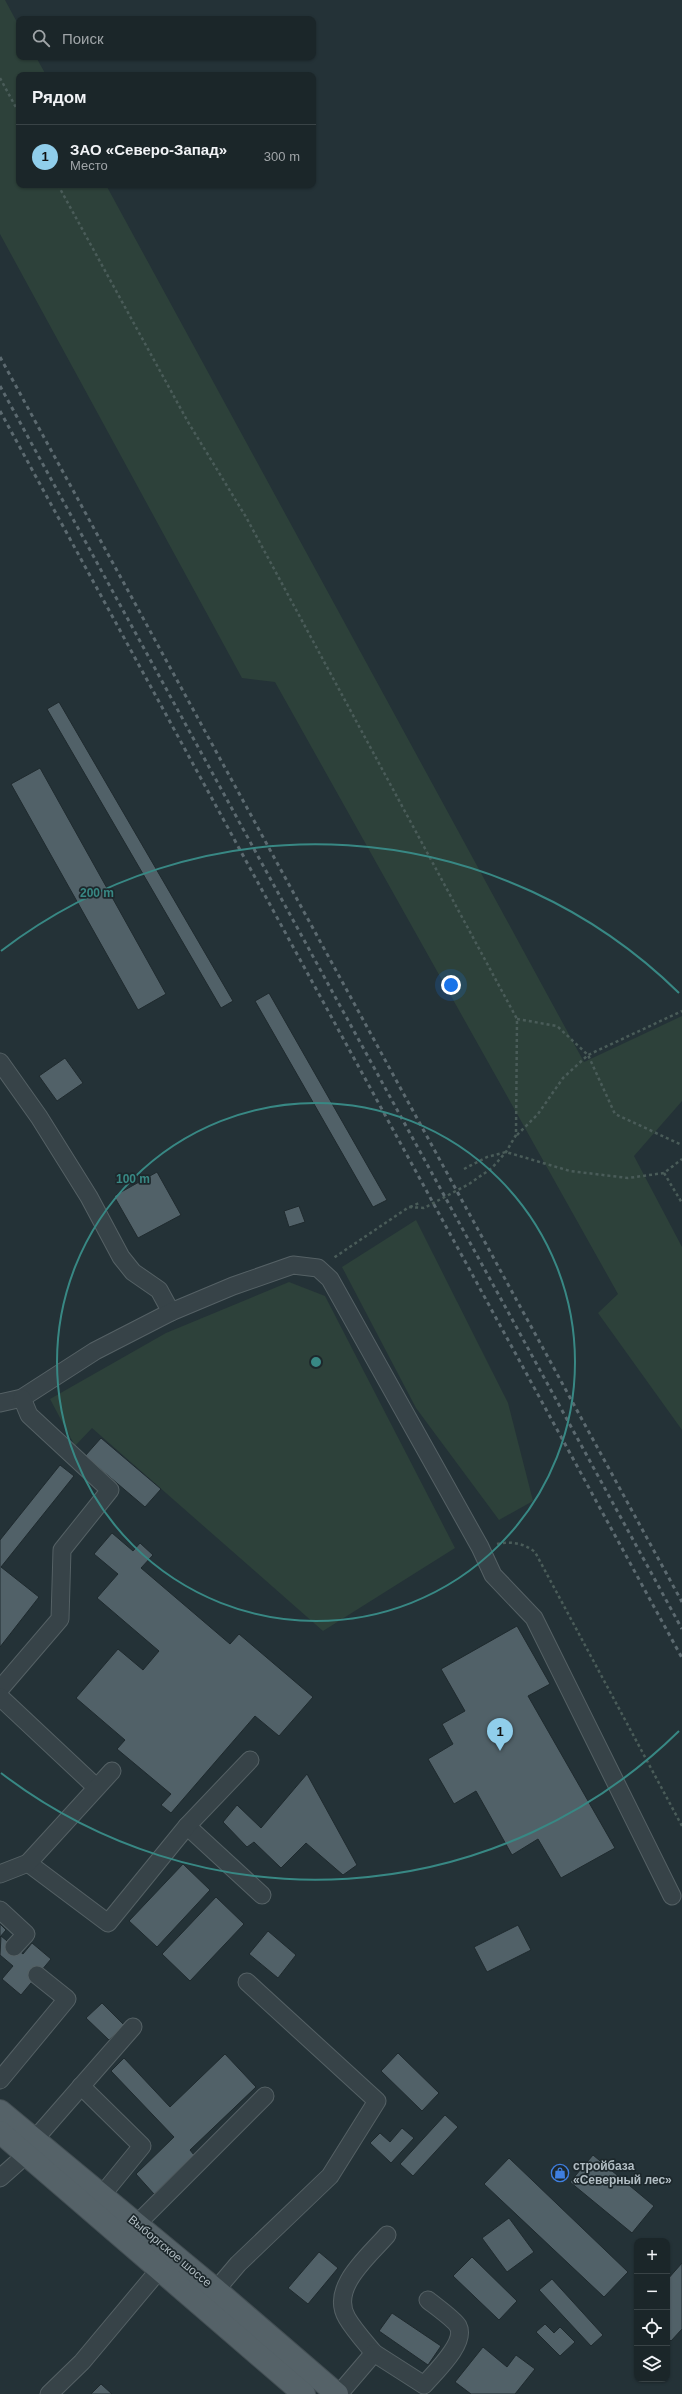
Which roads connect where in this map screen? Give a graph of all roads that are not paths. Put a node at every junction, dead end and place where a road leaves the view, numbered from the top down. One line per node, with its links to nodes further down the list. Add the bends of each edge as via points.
1 (0, 1062): 2 (street, via 90,1197 121,1257 133,1272 159,1290)
2 (171, 1312): 3 (street, via 95,1351); 14 (street, via 293,1265 318,1268 330,1279 478,1542 493,1575 534,1618)
3 (22, 1398): 4 (street); 5 (street, via 29,1415 110,1490 62,1550 60,1619)
4 (0, 1403)
5 (0, 1688)
6 (0, 1697): 9 (street)
7 (250, 1760): 10 (street)
8 (112, 1771): 9 (street)
9 (96, 1787): 11 (street)
10 (188, 1826): 11 (street, via 108,1923); 13 (street)
11 (28, 1863): 12 (street)
12 (0, 1874)
13 (262, 1895)
14 (672, 1896)
15 (0, 1910): 16 (street, via 26,1934)
16 (14, 1947)
17 (37, 1975): 20 (street, via 67,1999)
18 (247, 1982): 31 (street, via 377,2101 330,2176 238,2264)
19 (133, 2027): 21 (street)
20 (0, 2080)
21 (81, 2086): 25 (street); 27 (street, via 142,2146)
22 (265, 2096): 28 (street)
23 (0, 2110): 25 (main road, Выборгское шоссе)
24 (0, 2132): 25 (main road, Выборгское шоссе)
25 (31, 2147): 26 (street); 27 (main road, Выборгское шоссе); 30 (main road, Выборгское шоссе)
26 (0, 2178)
27 (102, 2195): 28 (main road, Выборгское шоссе)
28 (137, 2224): 31 (main road, Выборгское шоссе)
29 (387, 2235): 33 (street, via 349,2281 342,2294 342,2308 347,2318)
30 (159, 2270): 34 (street, via 82,2362); 35 (main road, Выборгское шоссе)
31 (216, 2290): 36 (main road, Выборгское шоссе)
32 (428, 2300): 33 (street, via 458,2326 460,2336 458,2345 424,2385)
33 (374, 2353): 36 (street)
34 (49, 2394)
35 (304, 2394)
36 (338, 2394)

